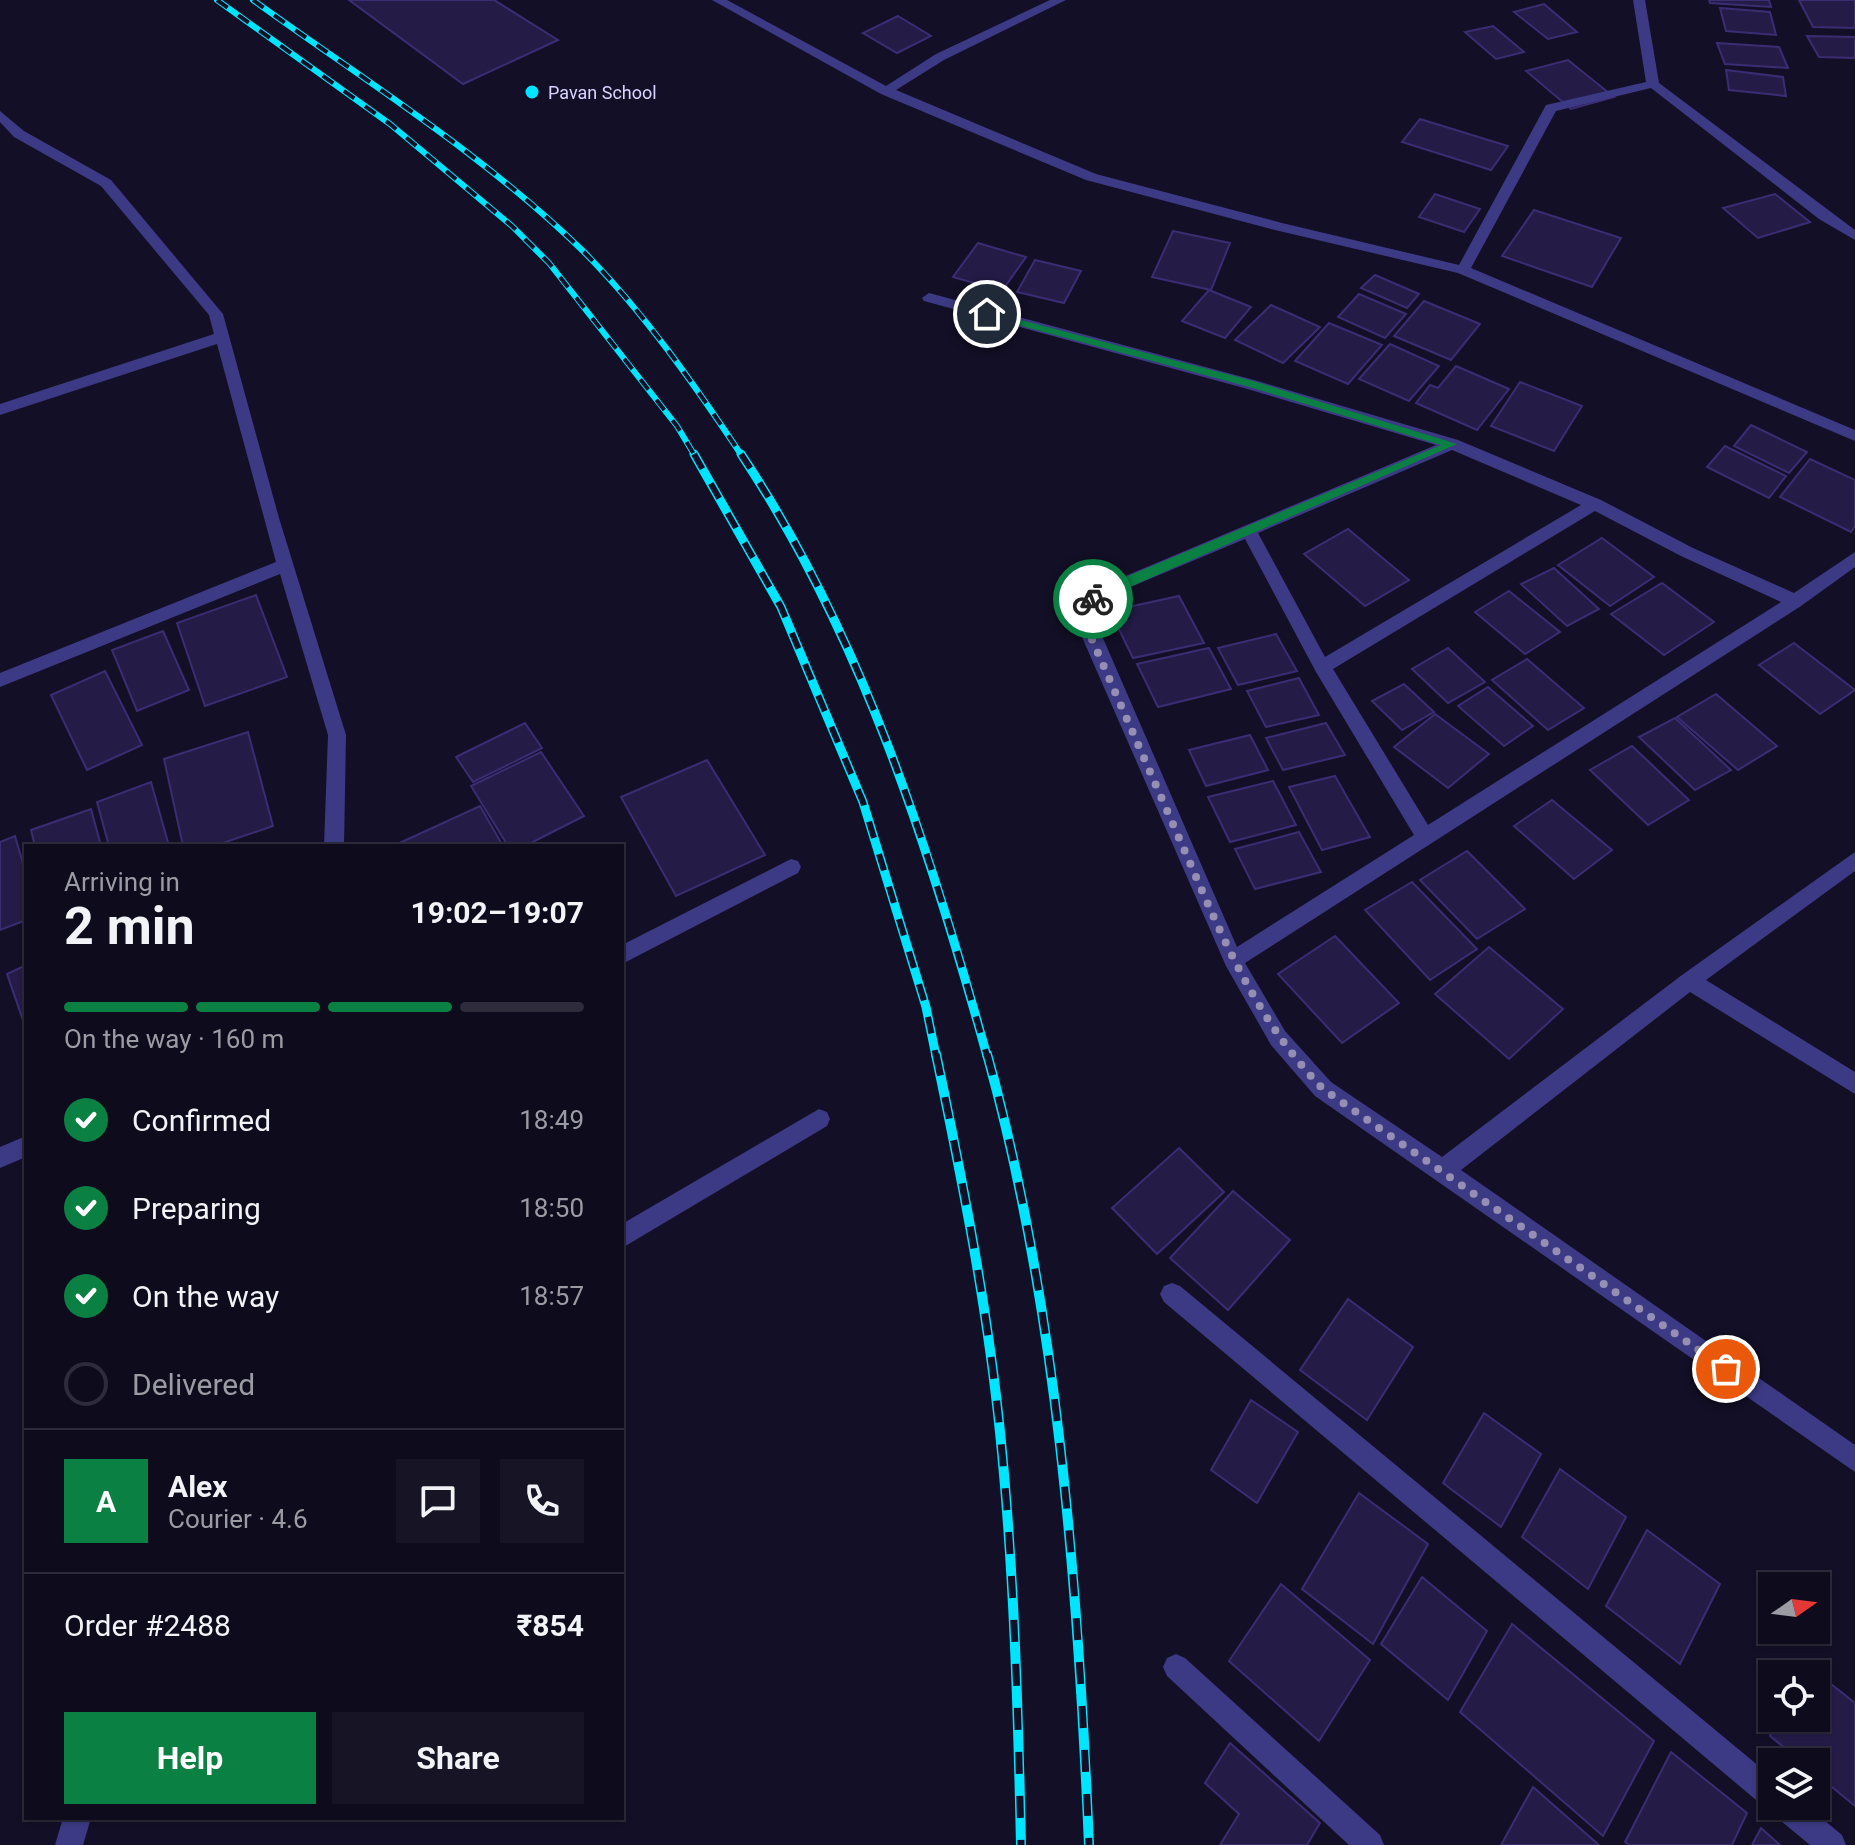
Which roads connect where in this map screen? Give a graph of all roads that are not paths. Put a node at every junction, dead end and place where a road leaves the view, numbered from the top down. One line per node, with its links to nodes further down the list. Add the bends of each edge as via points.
1 (718, 0): 5 (street)
2 (1060, 0): 5 (street, via 940,57)
3 (1639, 0): 4 (street)
4 (1653, 84): 7 (street); 8 (street, via 1551,108)
5 (886, 91): 8 (street, via 1091,177)
6 (0, 115): 10 (street, via 19,134 106,183 216,314)
7 (1855, 236)
8 (1463, 270): 12 (street)
9 (929, 298): 13 (street)
10 (222, 337): 11 (street); 17 (street)
11 (0, 410)
12 (1855, 436)
13 (1452, 444): 14 (street); 15 (street)
14 (1595, 504): 18 (street); 19 (street)
15 (1248, 529): 19 (street); 26 (street, via 1103,592 1086,614 1087,628)
16 (1855, 558): 18 (street)
17 (285, 565): 20 (street); 22 (street, via 337,735)
18 (1795, 601): 21 (street)
19 (1322, 667): 21 (street)
20 (0, 680)
21 (1424, 835): 26 (street)
22 (334, 844)
23 (1855, 860): 27 (street)
24 (791, 867): 25 (street)
25 (624, 954)
26 (1233, 960): 32 (street, via 1278,1038 1323,1089)
27 (1689, 981): 28 (street); 32 (street)
28 (1855, 1084)
29 (819, 1119): 33 (street)
30 (24, 1147): 31 (street)
31 (0, 1158)
32 (1443, 1170): 35 (street)
33 (624, 1236)
34 (1172, 1294): 37 (street)
35 (1855, 1460)
36 (1176, 1667): 41 (street)
37 (1758, 1783)
38 (76, 1820): 40 (street)
39 (1802, 1820): 42 (street)
40 (69, 1845)
41 (1370, 1845)
42 (1832, 1845)

